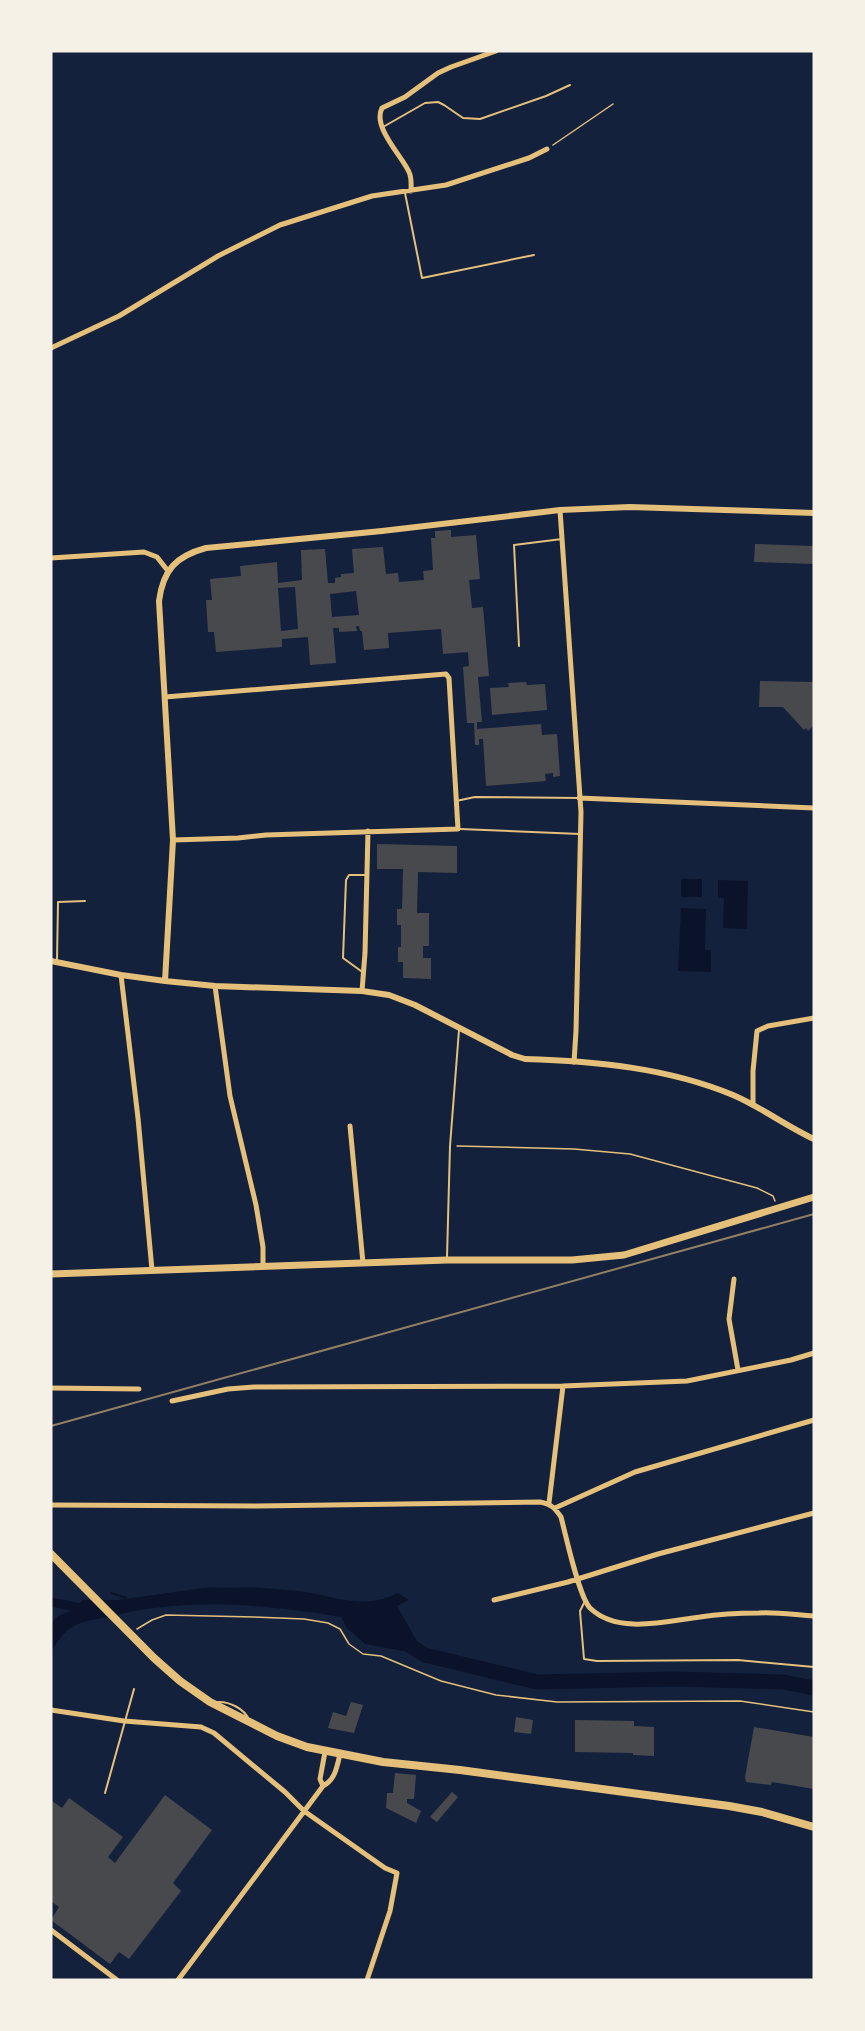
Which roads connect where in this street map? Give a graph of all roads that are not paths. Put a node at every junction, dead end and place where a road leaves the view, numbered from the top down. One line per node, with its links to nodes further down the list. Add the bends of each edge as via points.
1 (496, 51): 3 (street, via 438,73 405,97 386,105 380,112)
2 (570, 85): 3 (lane, via 480,119 463,118 438,102 425,104)
3 (383, 127): 5 (street, via 411,174)
4 (547, 149): 5 (street, via 446,185)
5 (408, 192): 6 (lane, via 422,278); 7 (street, via 372,196 280,225 218,256 119,316)
6 (534, 255)
7 (51, 348)
8 (560, 510): 9 (street, via 630,507); 10 (street); 12 (street, via 206,548 183,556)
9 (814, 513)
10 (562, 538): 13 (lane, via 514,545); 15 (street)
11 (51, 558): 12 (street, via 144,552 157,557)
12 (168, 571): 14 (street, via 159,602)
13 (519, 646)
14 (165, 696): 16 (street, via 446,674); 21 (street)
15 (579, 798): 16 (lane, via 475,797); 17 (street); 20 (street)
16 (456, 801): 18 (street)
17 (814, 808)
18 (458, 829): 19 (street); 20 (lane)
19 (368, 831): 21 (street); 22 (street)
20 (580, 834): 32 (street)
21 (173, 840): 27 (street)
22 (367, 875): 25 (street); 25 (lane, via 349,875 346,880 343,958)
23 (85, 902): 24 (lane, via 58,902)
24 (54, 962): 26 (street)
25 (364, 972): 29 (street)
26 (121, 975): 27 (street); 40 (street)
27 (165, 981): 28 (street)
28 (215, 986): 29 (street); 39 (street, via 230,1096 264,1247)
29 (362, 991): 31 (street, via 403,999)
30 (814, 1018): 33 (street, via 757,1030)
31 (459, 1028): 32 (street, via 518,1057); 37 (lane)
32 (574, 1062): 33 (street, via 651,1070 704,1084)
33 (753, 1104): 35 (street)
34 (350, 1126): 38 (street)
35 (814, 1139)
36 (814, 1197): 37 (main road, via 624,1255 572,1260)
37 (447, 1260): 38 (main road)
38 (363, 1263): 39 (main road)
39 (263, 1266): 40 (main road)
40 (152, 1270): 41 (main road)
41 (51, 1274)
42 (734, 1279): 44 (street, via 729,1319)
43 (814, 1353): 44 (street)
44 (738, 1370): 45 (street, via 687,1381)
45 (563, 1386): 48 (street, via 254,1387); 50 (street)
46 (51, 1388): 47 (street)
47 (139, 1389)
48 (171, 1401)
49 (814, 1420): 52 (street, via 635,1472)
50 (549, 1503): 51 (street); 52 (street)
51 (51, 1505)
52 (555, 1508): 55 (street)
53 (814, 1514): 55 (street)
54 (51, 1554): 63 (main road, via 166,1669 210,1702 277,1736)
55 (578, 1578): 56 (street); 57 (street)
56 (494, 1600)
57 (585, 1600): 58 (street, via 599,1614 621,1623 760,1612); 59 (lane, via 580,1611 584,1659 738,1660)
58 (814, 1616)
59 (814, 1667)
60 (134, 1689): 62 (lane)
61 (51, 1710): 62 (street)
62 (124, 1721): 66 (lane); 67 (street, via 201,1727 214,1732)
63 (326, 1752): 64 (main road); 65 (street)
64 (340, 1754): 65 (street, via 329,1783); 68 (main road, via 729,1806)
65 (322, 1786): 67 (street)
66 (105, 1793)
67 (304, 1811): 71 (street); 72 (street, via 397,1873 390,1911)
68 (814, 1827)
69 (51, 1930): 70 (street)
70 (117, 1980)
71 (178, 1980)
72 (367, 1980)

